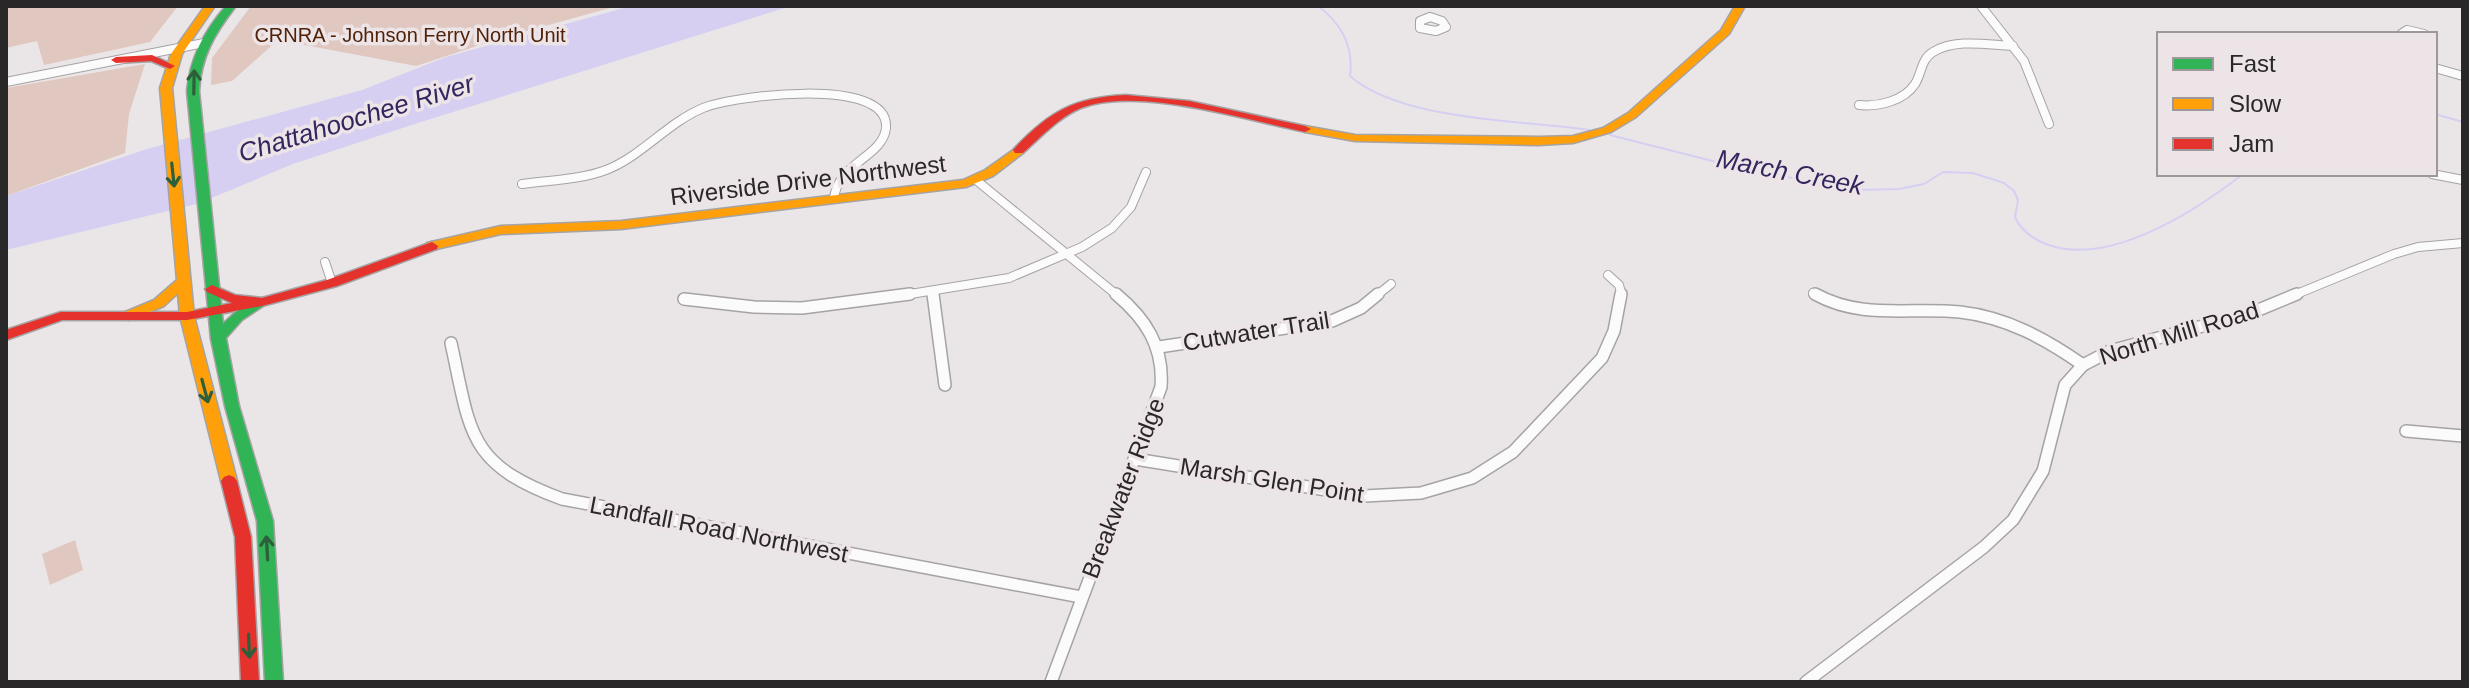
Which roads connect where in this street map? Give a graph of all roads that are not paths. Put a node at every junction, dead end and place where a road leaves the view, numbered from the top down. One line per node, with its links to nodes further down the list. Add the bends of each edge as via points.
1 (210, 6): 9 (main road)
2 (231, 6): 7 (main road)
3 (1428, 6): 6 (street)
4 (1740, 6): 19 (main road, Riverside Drive Northwest, via 1725,32 1632,115 1591,135 1539,141 1355,138 1114,95 1069,108)
5 (1981, 6): 8 (street)
6 (1430, 17)
7 (204, 43): 9 (street); 30 (main road, one-way to 7, via 193,70)
8 (2013, 46): 15 (street, via 1938,49 1924,59 1905,94); 16 (street, via 2033,76)
9 (178, 47): 10 (street); 11 (main road)
10 (116, 60): 11 (main road, via 152,58); 14 (street)
11 (170, 66): 27 (main road, one-way to 27, via 168,131)
12 (2437, 69): 13 (street)
13 (2463, 76)
14 (6, 82)
15 (1859, 105)
16 (2049, 124)
17 (1146, 172): 24 (street, via 1124,217)
18 (2437, 175): 20 (street)
19 (976, 180): 22 (main road, Riverside Drive Northwest); 24 (street, Breakwater Ridge)
20 (2463, 180)
21 (522, 184): 22 (street, via 605,171 701,109 748,95 789,91 857,99 884,116 882,136 837,180)
22 (834, 199): 28 (main road, Riverside Drive Northwest, via 621,225 476,234)
23 (2463, 243): 42 (street, North Mill Road, via 2394,254 2251,313 2110,351)
24 (1067, 253): 31 (street, via 1009,278); 41 (street, Breakwater Ridge, via 1135,310)
25 (325, 262): 28 (street)
26 (1608, 275): 46 (street, Marsh Glen Point, via 1622,297 1602,358 1513,452 1472,478 1421,493 1364,496)
27 (184, 281): 36 (main road, via 159,303); 37 (main road)
28 (332, 283): 34 (main road, Riverside Drive Northwest)
29 (1391, 284): 41 (street, Cutwater Trail, via 1361,308 1332,321)
30 (212, 289): 34 (main road, via 229,298); 35 (main road)
31 (933, 291): 33 (street, via 802,308); 43 (street)
32 (1813, 293): 42 (street, via 1857,311 1993,318 2039,336)
33 (684, 299)
34 (261, 302): 35 (main road, Riverside Drive Northwest); 39 (main road, via 237,317)
35 (214, 311): 37 (main road, Riverside Drive Northwest); 39 (main road)
36 (128, 316): 37 (main road, Riverside Drive Northwest); 38 (main road, Riverside Drive Northwest, via 61,316)
37 (187, 316): 48 (main road, one-way to 48, via 243,537)
38 (6, 335)
39 (218, 339): 49 (main road, one-way to 39, via 265,521)
40 (451, 343): 47 (street, Landfall Road Northwest, via 477,445 498,470 527,488 562,499)
41 (1159, 347): 46 (street, Breakwater Ridge, via 1161,390)
42 (2083, 365): 51 (street, North Mill Road, via 2065,385 2043,471 2013,520)
43 (945, 385)
44 (2406, 431): 45 (street)
45 (2463, 436)
46 (1135, 459): 47 (street, Breakwater Ridge)
47 (1081, 597): 50 (street, Breakwater Ridge)
48 (250, 682)
49 (274, 682)
50 (1051, 682)
51 (1806, 682)

